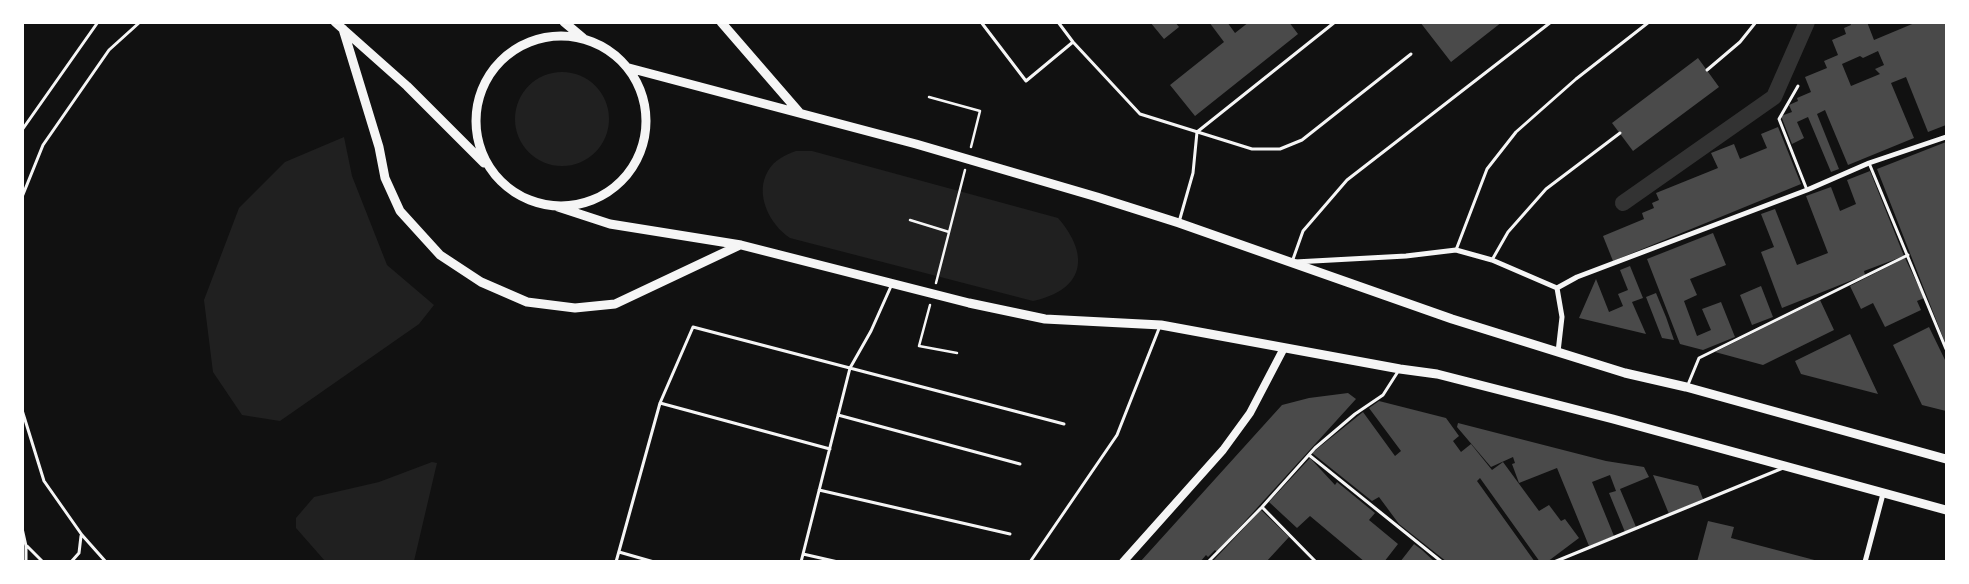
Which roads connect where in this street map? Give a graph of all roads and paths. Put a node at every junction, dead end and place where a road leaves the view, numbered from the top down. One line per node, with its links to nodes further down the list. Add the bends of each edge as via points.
1 (98, 22): 20 (lane)
2 (140, 22): 29 (lane, via 109,50 43,145)
3 (564, 22): 12 (main road)
4 (721, 22): 19 (main road)
5 (980, 22): 13 (lane, via 1026,80)
6 (1058, 22): 13 (lane)
7 (1551, 22): 38 (lane, via 1347,180 1303,231)
8 (1649, 22): 35 (lane, via 1576,79 1516,132 1487,169)
9 (1756, 22): 16 (lane, via 1740,42)
10 (1332, 23): 21 (lane)
11 (339, 26): 26 (main road, via 407,86); 34 (main road, via 380,147 385,178 400,211 440,255 481,282 527,302 575,308 614,304)
12 (583, 38): 15 (main road, via 608,49); 26 (main road, via 554,36 526,43 502,60 484,83 476,111 477,140)
13 (1073, 42): 21 (lane, via 1140,114)
14 (1411, 54): 21 (lane, via 1302,140 1280,149 1252,149)
15 (629, 68): 19 (main road); 30 (main road, via 642,92 647,119 643,147 631,172 611,191 586,204)
16 (1707, 70)
17 (1798, 86): 28 (lane, via 1779,119)
18 (929, 97): 24 (path, via 980,112)
19 (799, 112): 32 (main road)
20 (22, 130)
21 (1197, 132): 32 (lane, via 1193,172)
22 (1620, 133): 37 (lane, via 1546,189 1508,232)
23 (1946, 137): 25 (street)
24 (971, 148)
25 (1869, 163): 28 (street); 36 (lane)
26 (488, 167): 30 (main road, via 506,188 531,202)
27 (966, 167): 33 (path)
28 (1807, 190): 40 (street, via 1577,277)
29 (22, 197)
30 (558, 207): 34 (main road, via 610,224)
31 (910, 220): 33 (path)
32 (1179, 223): 38 (main road)
33 (949, 232): 41 (path)
34 (741, 245): 39 (main road)
35 (1456, 250): 37 (street); 38 (street)
36 (1908, 255): 45 (lane); 50 (lane, via 1699,358)
37 (1492, 260): 40 (street)
38 (1292, 262): 47 (main road)
39 (892, 283): 43 (main road, via 1045,319); 48 (lane)
40 (1557, 288): 47 (street, via 1562,317)
41 (934, 289)
42 (932, 298): 46 (path, via 919,346)
43 (1161, 325): 44 (main road); 78 (lane, via 1117,435)
44 (1284, 348): 49 (main road); 79 (street, via 1250,413 1223,450)
45 (1946, 349)
46 (957, 353)
47 (1558, 353): 50 (main road)
48 (850, 368): 51 (lane, via 693,327); 53 (lane); 54 (lane)
49 (1400, 369): 56 (lane, via 1383,395 1355,414); 59 (main road, via 1437,374)
50 (1686, 387): 57 (main road)
51 (660, 403): 55 (lane); 68 (lane)
52 (22, 410): 66 (lane, via 44,481)
53 (838, 415): 55 (lane); 58 (lane)
54 (1064, 424)
55 (830, 449): 60 (lane)
56 (1308, 455): 62 (lane); 82 (lane)
57 (1946, 459)
58 (1020, 464)
59 (1786, 467): 61 (main road); 83 (lane)
60 (819, 490): 65 (lane); 69 (lane)
61 (1883, 494): 63 (main road); 84 (street)
62 (1262, 507): 80 (lane); 81 (lane)
63 (1946, 510)
64 (22, 528): 67 (lane)
65 (1010, 534)
66 (82, 535): 72 (lane, via 79,553); 73 (lane)
67 (26, 546): 70 (lane); 71 (lane)
68 (619, 552): 74 (lane); 75 (lane)
69 (803, 554): 76 (lane); 77 (lane)
70 (26, 562)
71 (43, 562)
72 (71, 562)
73 (106, 562)
74 (616, 562)
75 (654, 562)
76 (801, 562)
77 (838, 562)
78 (1030, 562)
79 (1122, 562)
80 (1208, 562)
81 (1316, 562)
82 (1442, 562)
83 (1554, 562)
84 (1865, 562)

